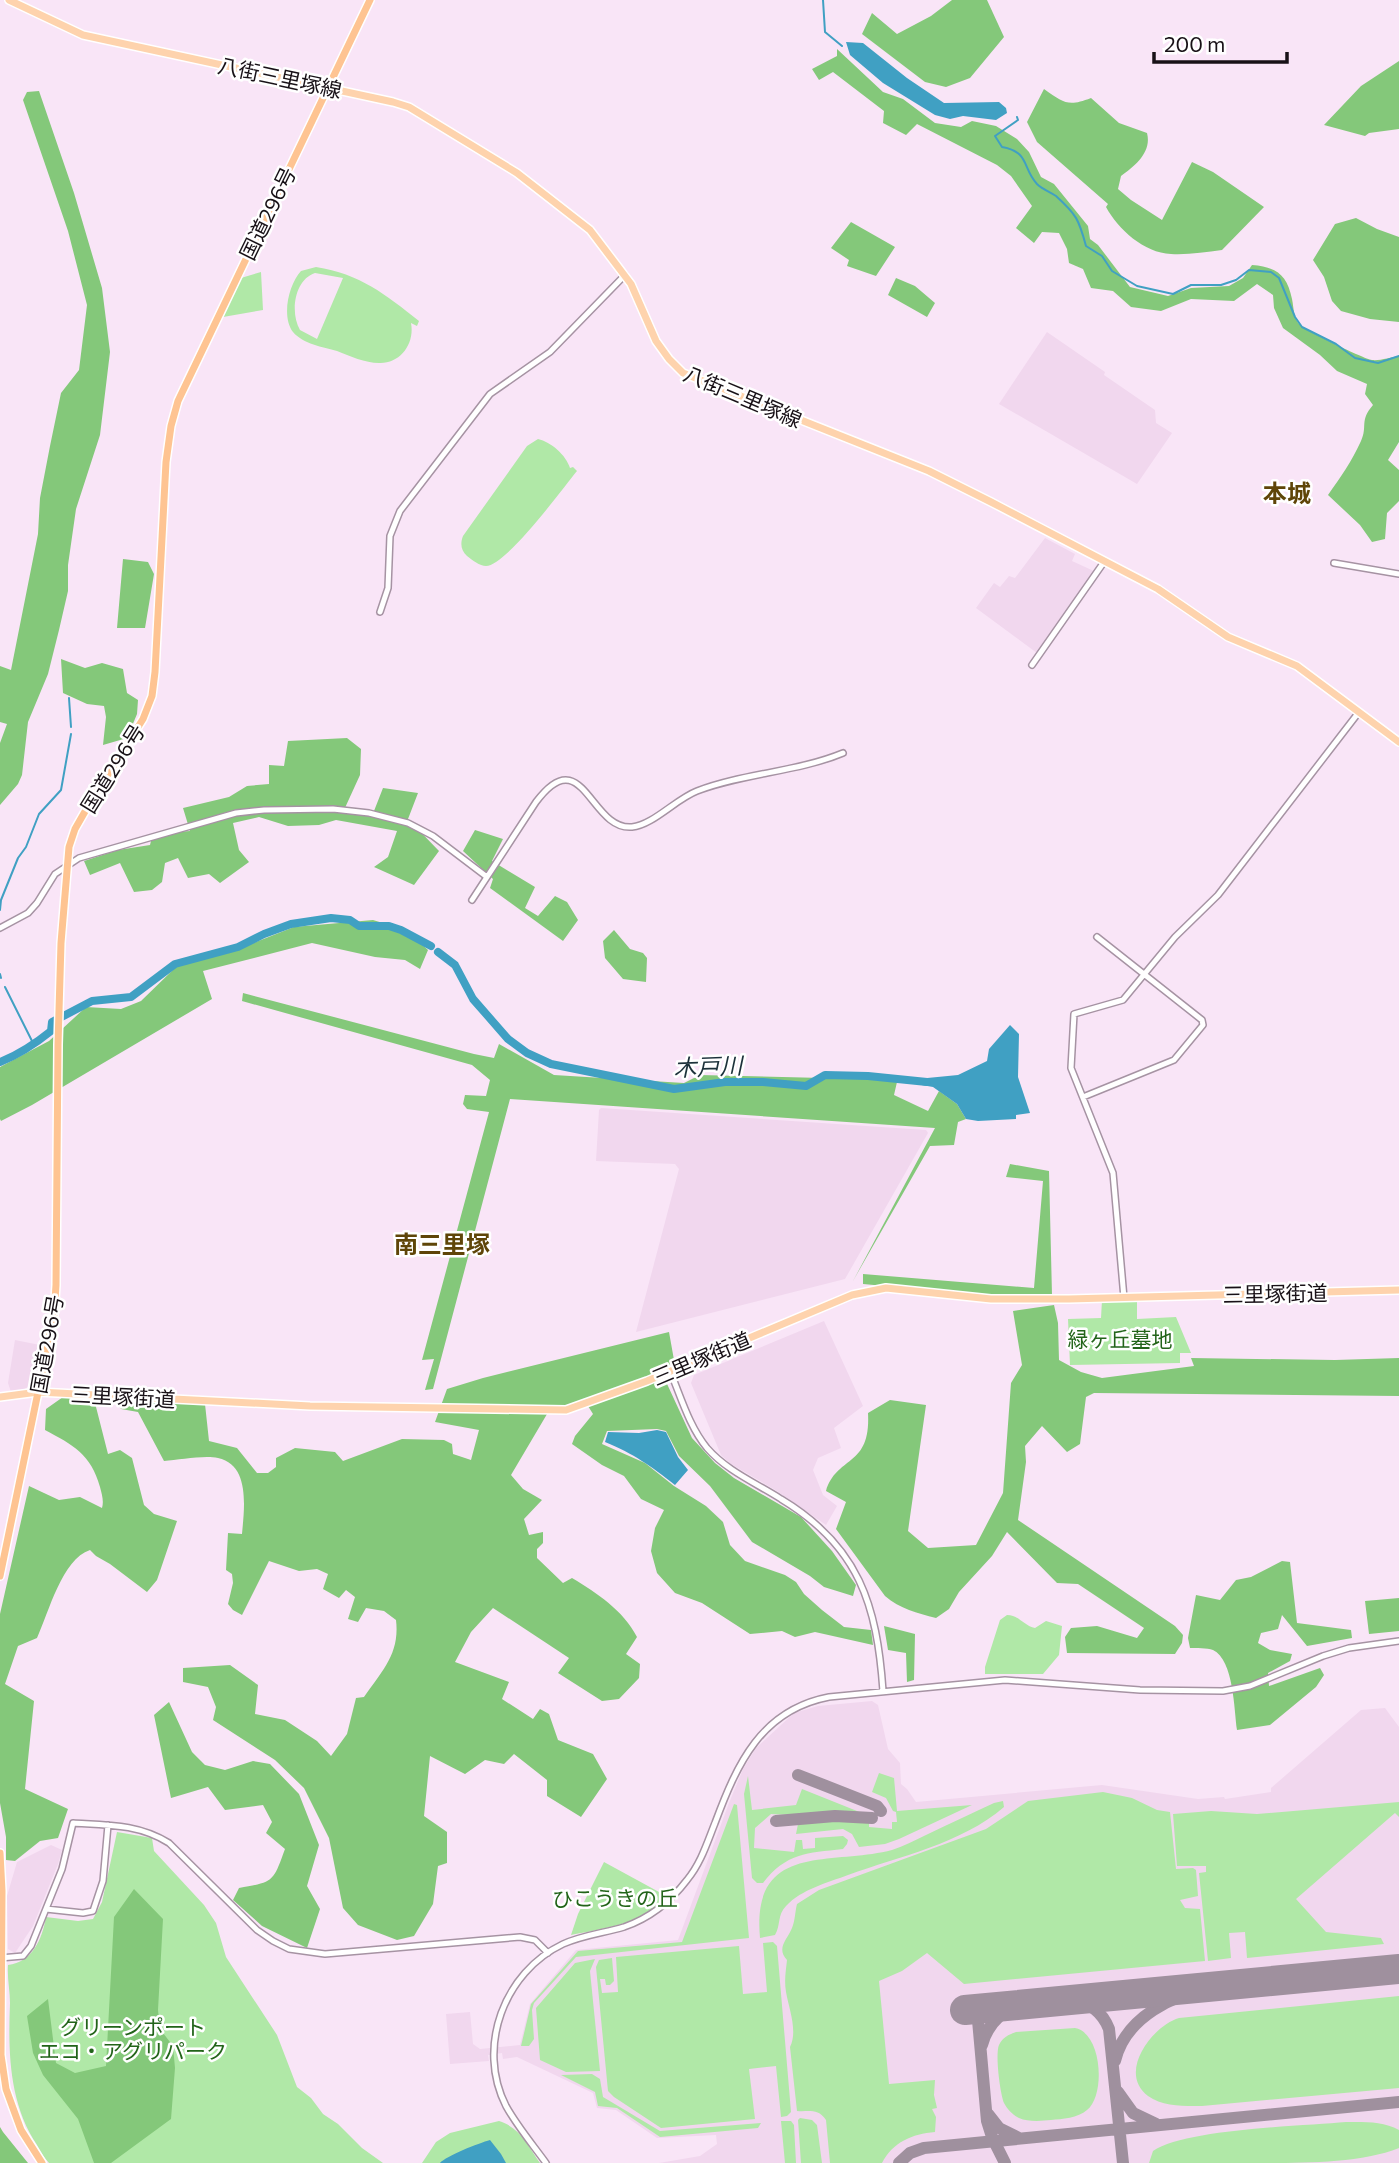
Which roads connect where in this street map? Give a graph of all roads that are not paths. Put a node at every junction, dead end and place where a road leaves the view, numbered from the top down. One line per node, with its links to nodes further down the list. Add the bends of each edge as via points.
1 (9, 0): 3 (main road, 八街三里塚線, via 83,34)
2 (370, 0): 3 (highway, 国道296号)
3 (328, 87): 4 (main road, 八街三里塚線, via 409,107 508,167 590,230); 13 (highway, 国道296号, via 178,401 166,462 152,696 75,829)
4 (625, 275): 5 (main road, 八街三里塚線, via 656,341 683,373 929,471); 8 (street, via 550,352 490,394 400,511 390,536 388,588)
5 (1104, 562): 9 (street); 10 (main road, 八街三里塚線, via 1178,600 1228,636 1297,666)
6 (1334, 563): 7 (street)
7 (1399, 574)
8 (380, 612)
9 (1032, 666)
10 (1359, 712): 11 (main road, 八街三里塚線); 18 (street, via 1218,895)
11 (1399, 742)
12 (843, 753): 14 (street, via 700,790 629,827 608,820 578,783 556,782 536,802)
13 (68, 864): 14 (street, via 236,813 333,809 408,822); 16 (street, via 55,873 28,913); 23 (highway, 国道296号, via 58,1045 56,1285)
14 (487, 877): 15 (street)
15 (472, 900)
16 (0, 928)
17 (1097, 937): 18 (street)
18 (1145, 975): 19 (street, via 1120,1002 1074,1014 1071,1068); 19 (street, via 1202,1020 1202,1026 1173,1061)
19 (1083, 1097): 21 (street, via 1113,1173)
20 (1399, 1290): 21 (main road, 三里塚街道)
21 (1124, 1298): 22 (main road, 三里塚街道, via 991,1299 872,1289)
22 (670, 1371): 23 (main road, 三里塚街道, via 556,1411); 27 (street, via 693,1426 716,1457 815,1522 849,1562 874,1616)
23 (38, 1392): 24 (main road, 三里塚街道); 25 (highway, 国道296号)
24 (0, 1397)
25 (0, 1576)
26 (1399, 1641): 27 (street, via 1349,1648 1250,1686 1223,1691 1005,1680)
27 (883, 1691): 31 (street, via 821,1698 786,1712 749,1749 698,1864 670,1900 636,1922 576,1939)
28 (108, 1825): 30 (street, via 73,1823); 30 (street, via 103,1881 93,1911); 31 (street, via 142,1829 169,1843 257,1930 289,1949 325,1954 520,1937 535,1940)
29 (0, 1853): 32 (highway)
30 (46, 1909): 32 (street, via 27,1951 16,1958)
31 (548, 1953): 34 (street, via 522,1975 495,2031 505,2105)
32 (0, 1958): 33 (highway, via 6,2089 21,2130)
33 (42, 2163)
34 (546, 2163)

